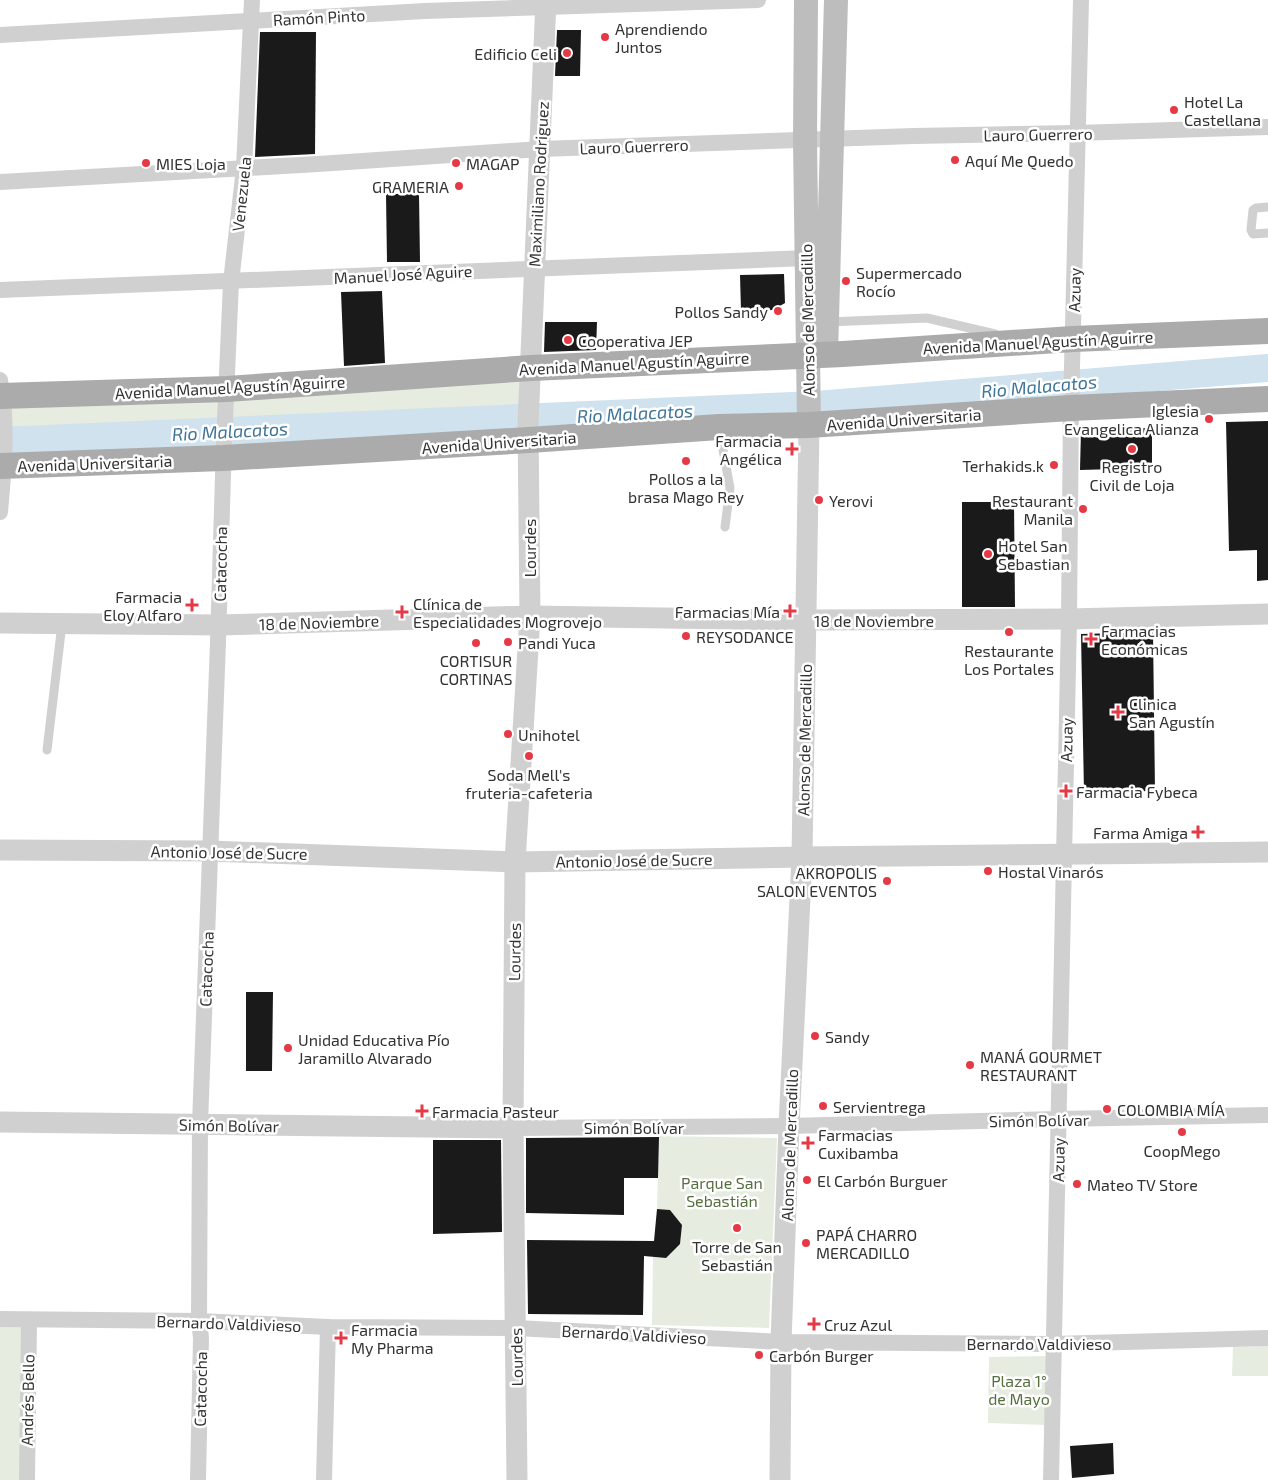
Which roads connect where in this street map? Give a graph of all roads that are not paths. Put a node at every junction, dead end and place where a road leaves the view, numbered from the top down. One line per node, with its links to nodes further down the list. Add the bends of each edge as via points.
1 (252, 0): 8 (street, Venezuela)
2 (758, 0): 6 (street, Ramón Pinto)
3 (806, 0): 12 (main road, Alonso de Mercadillo)
4 (836, 0): 13 (main road, Alonso de Mercadillo)
5 (1081, 0): 11 (street, Azuay)
6 (546, 4): 7 (street, Ramón Pinto); 14 (street, Maximiliano Rodriguez)
7 (425, 6): 8 (street, Ramón Pinto)
8 (251, 21): 9 (street, Ramón Pinto); 15 (street, Venezuela)
9 (0, 35)
10 (1268, 127): 11 (street, Lauro Guerrero)
11 (1077, 133): 13 (street, Lauro Guerrero); 27 (street, Azuay)
12 (805, 140): 13 (street, Lauro Guerrero); 14 (street, Lauro Guerrero); 19 (main road, Alonso de Mercadillo)
13 (832, 140): 22 (main road, Alonso de Mercadillo)
14 (540, 150): 15 (street, Lauro Guerrero); 20 (street, Maximiliano Rodriguez)
15 (244, 168): 16 (street, Lauro Guerrero); 21 (street, Venezuela)
16 (0, 182)
17 (1268, 207): 18 (lane, via 1253,210 1251,230 1253,234)
18 (1268, 234)
19 (806, 258): 20 (street, Manuel José Aguire); 22 (main road, Alonso de Mercadillo)
20 (534, 268): 21 (street, Manuel José Aguire); 29 (street, Maximiliano Rodriguez)
21 (231, 282): 23 (street, Manuel José Aguire); 30 (street, Venezuela)
22 (818, 289): 24 (main road, Alonso de Mercadillo); 28 (main road, Alonso de Mercadillo)
23 (0, 290)
24 (827, 322): 26 (lane, via 928,318); 28 (main road, Alonso de Mercadillo)
25 (1268, 331): 27 (main road, Avenida Manuel Agustín Aguirre)
26 (1027, 342): 27 (main road, Avenida Manuel Agustín Aguirre); 28 (main road, Avenida Manuel Agustín Aguirre)
27 (1073, 343): 33 (street, Azuay)
28 (814, 358): 29 (main road, Avenida Manuel Agustín Aguirre); 34 (main road, Alonso de Mercadillo)
29 (531, 377): 30 (main road, Avenida Manuel Agustín Aguirre); 36 (street, Maximiliano Rodriguez)
30 (226, 394): 31 (main road, Avenida Manuel Agustín Aguirre); 37 (street, Catacocha)
31 (2, 395): 38 (street)
32 (1268, 399): 33 (main road, Avenida Universitaria)
33 (1071, 401): 34 (main road, Avenida Universitaria); 43 (street, Azuay)
34 (808, 418): 35 (main road, Avenida Universitaria); 44 (street, Alonso de Mercadillo)
35 (719, 426): 36 (main road, Avenida Universitaria); 40 (lane, via 730,488)
36 (529, 433): 37 (main road, Avenida Universitaria); 42 (street, Lourdes)
37 (223, 450): 38 (main road, Avenida Universitaria); 47 (street, Catacocha)
38 (3, 462): 39 (street)
39 (0, 512)
40 (725, 527)
41 (1268, 614): 43 (street, 18 de Noviembre)
42 (530, 616): 44 (street, 18 de Noviembre); 47 (street, 18 de Noviembre); 54 (street, Lourdes)
43 (1069, 619): 44 (street, 18 de Noviembre); 52 (street, Azuay)
44 (806, 620): 53 (street, Alonso de Mercadillo)
45 (0, 623): 46 (street, 18 de Noviembre)
46 (62, 624): 47 (street, 18 de Noviembre); 48 (lane)
47 (219, 625): 50 (street, Catacocha)
48 (47, 750)
49 (0, 850): 50 (street, Antonio José de Sucre)
50 (210, 851): 54 (street, Antonio José de Sucre); 58 (street, Catacocha)
51 (1268, 852): 52 (street, Antonio José de Sucre)
52 (1064, 855): 53 (street, Antonio José de Sucre); 56 (street, Azuay)
53 (802, 857): 54 (street, Antonio José de Sucre); 59 (street, Alonso de Mercadillo)
54 (515, 862): 60 (street, Lourdes)
55 (1268, 1116): 56 (street, Simón Bolívar)
56 (1059, 1119): 59 (street, Simón Bolívar); 68 (street, Azuay)
57 (0, 1122): 58 (street, Simón Bolívar)
58 (200, 1124): 60 (street, Simón Bolívar); 63 (street, Catacocha)
59 (789, 1126): 60 (street, Simón Bolívar); 67 (street, Alonso de Mercadillo)
60 (513, 1128): 65 (street, Lourdes)
61 (0, 1319): 62 (street, Bernardo Valdivieso)
62 (28, 1320): 63 (street, Bernardo Valdivieso); 69 (street, Andrés Bello)
63 (199, 1321): 64 (street, Bernardo Valdivieso); 70 (street, Catacocha)
64 (328, 1327): 65 (street, Bernardo Valdivieso); 71 (street)
65 (516, 1328): 67 (street, Bernardo Valdivieso); 72 (street, Lourdes)
66 (1268, 1338): 68 (street, Bernardo Valdivieso)
67 (781, 1342): 68 (street, Bernardo Valdivieso); 73 (street, Alonso de Mercadillo)
68 (1053, 1344): 74 (street, Azuay)
69 (27, 1480)
70 (198, 1480)
71 (324, 1480)
72 (517, 1480)
73 (780, 1480)
74 (1051, 1480)

